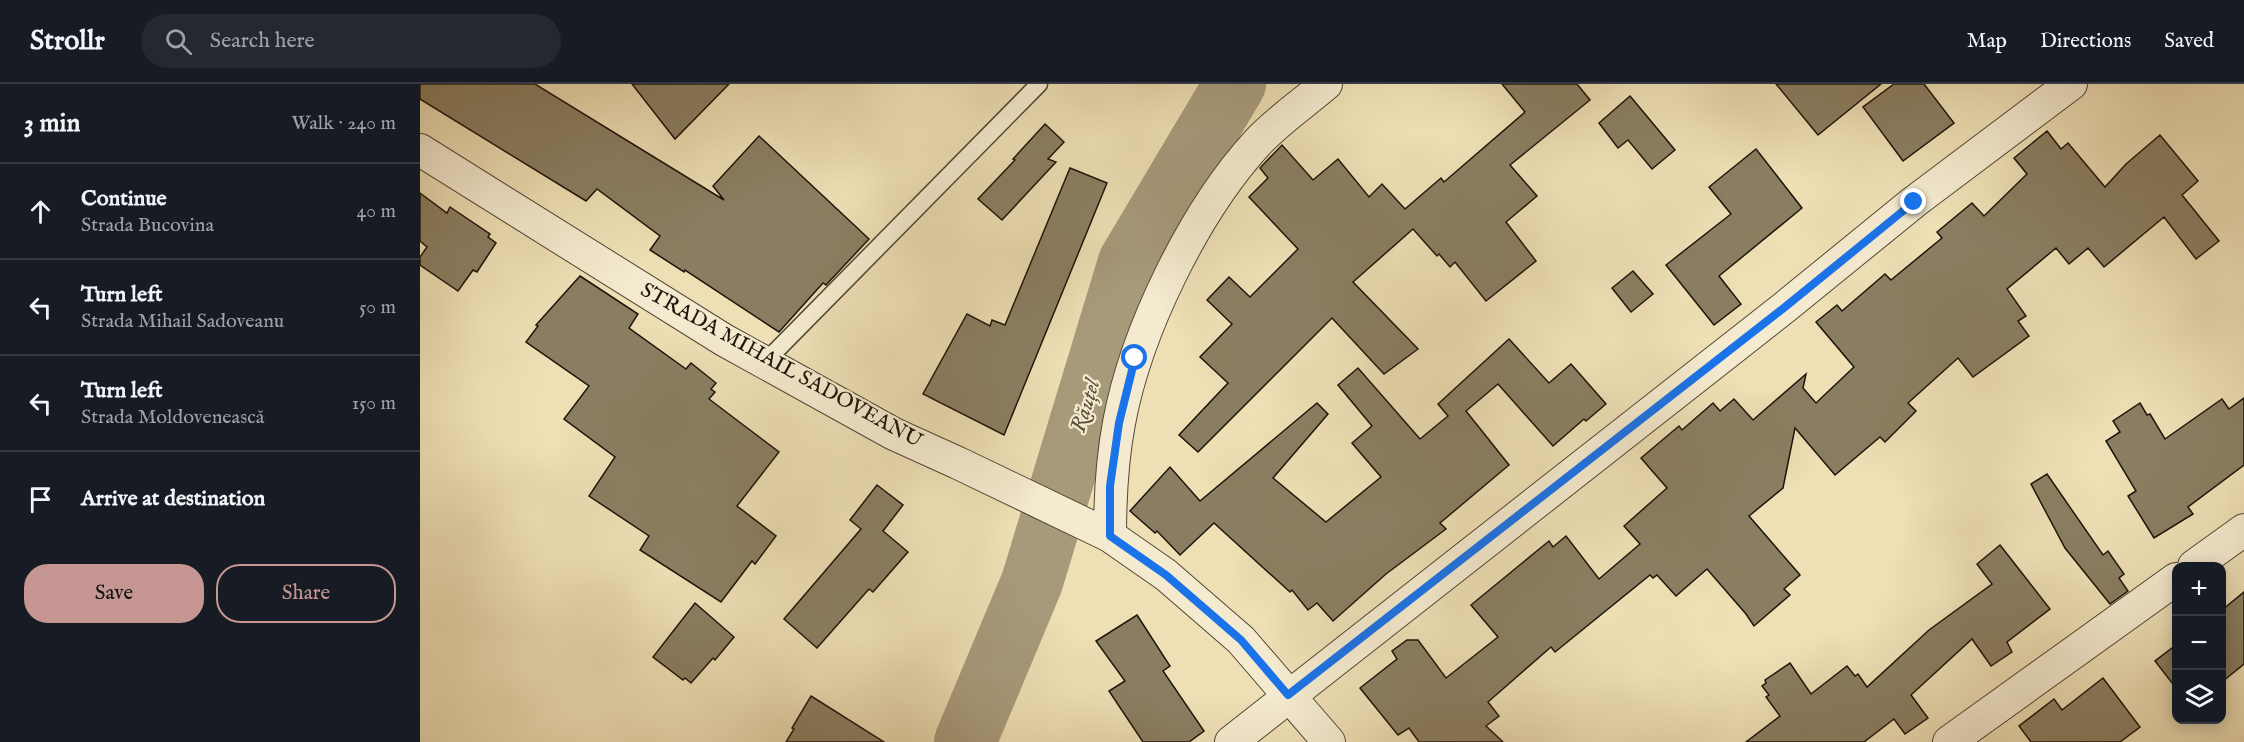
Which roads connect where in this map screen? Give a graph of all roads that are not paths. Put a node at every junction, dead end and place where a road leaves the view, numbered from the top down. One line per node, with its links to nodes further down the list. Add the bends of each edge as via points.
1 (1039, 84): 5 (lane)
2 (1326, 84): 7 (street, via 1258,142 1223,186 1162,294 1135,358 1119,423)
3 (2071, 84): 10 (street, via 1914,202)
4 (420, 150): 5 (street, STRADA MIHAIL SADOVEANU)
5 (765, 362): 7 (street, STRADA MIHAIL SADOVEANU, via 894,434)
6 (2244, 530): 8 (street)
7 (1102, 533): 10 (street, STRADA MIHAIL SADOVEANU, via 1166,575 1241,640)
8 (2201, 562)
9 (2172, 582): 13 (street)
10 (1288, 695): 11 (street); 12 (street, STRADA MIHAIL SADOVEANU)
11 (1231, 742)
12 (1329, 742)
13 (1949, 742)

